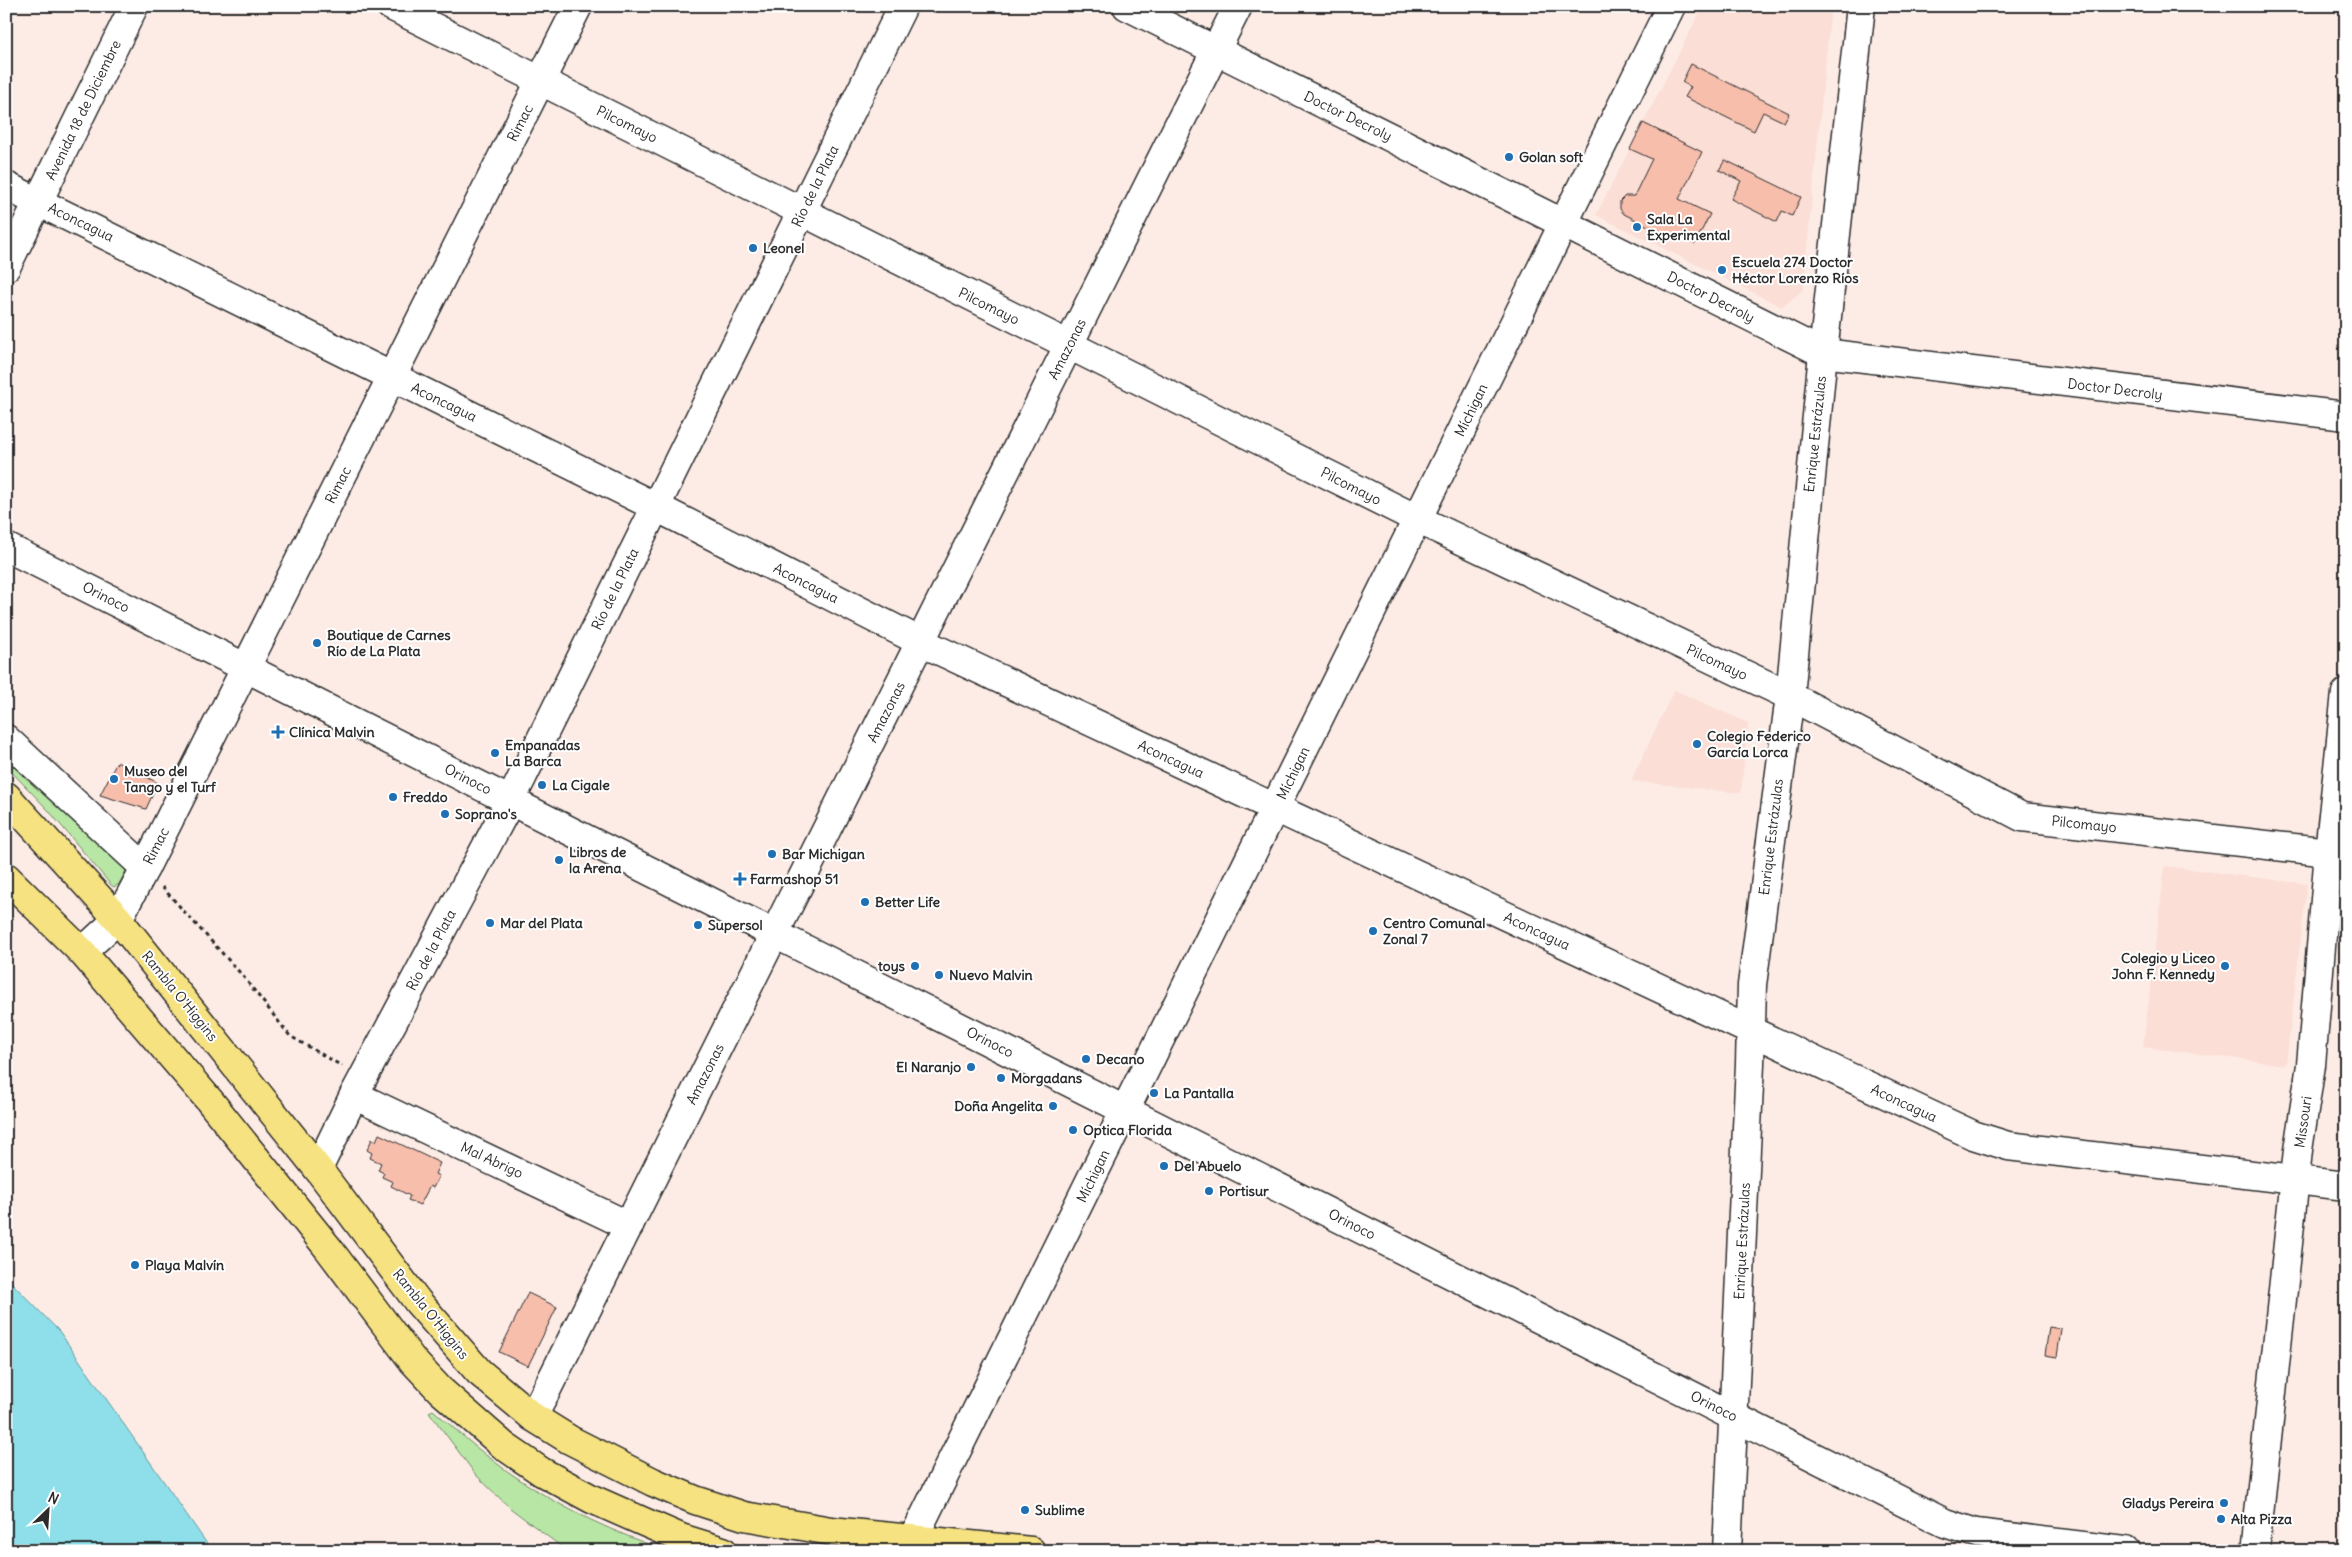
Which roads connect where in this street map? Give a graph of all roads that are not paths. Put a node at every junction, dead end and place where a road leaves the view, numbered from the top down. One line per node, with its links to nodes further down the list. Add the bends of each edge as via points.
1 (134, 6): 12 (street, Avenida 18 de Diciembre)
2 (391, 6): 10 (street, Pilcomayo)
3 (578, 6): 10 (street, Rimac)
4 (903, 6): 13 (street, Río de la Plata)
5 (1127, 6): 9 (street, Doctor Decroly)
6 (1238, 6): 9 (street, Amazonas)
7 (1671, 6): 14 (street, Míchigan)
8 (1861, 6): 17 (street, Enrique Estrázulas)
9 (1216, 51): 14 (street, Doctor Decroly); 16 (street, Amazonas)
10 (541, 81): 13 (street, Pilcomayo); 18 (street, Rimac)
11 (6, 186): 12 (street, Aconcagua)
12 (38, 201): 15 (street, Avenida 18 de Diciembre); 18 (street, Aconcagua)
13 (803, 211): 16 (street, Pilcomayo); 20 (street, Río de la Plata)
14 (1564, 223): 17 (street, Doctor Decroly); 21 (street, Míchigan)
15 (6, 267)
16 (1069, 345): 21 (street, Pilcomayo); 23 (street, Amazonas)
17 (1823, 353): 19 (street, Doctor Decroly); 26 (street, Enrique Estrázulas)
18 (392, 376): 20 (street, Aconcagua); 24 (street, Rimac)
19 (2346, 416)
20 (656, 507): 23 (street, Aconcagua); 29 (street, Río de la Plata)
21 (1417, 519): 26 (street, Pilcomayo); 30 (street, Míchigan)
22 (6, 547): 24 (street, Orinoco)
23 (921, 642): 30 (street, Aconcagua); 35 (street, Amazonas)
24 (246, 667): 29 (street, Orinoco); 32 (street, Rimac)
25 (2346, 693): 31 (street, Missouri)
26 (1790, 696): 31 (street, Pilcomayo, via 2022,817); 37 (street, Enrique Estrázulas, via 1752,985)
27 (6, 739): 32 (street)
28 (6, 796): 34 (main road, Rambla O'Higgins)
29 (511, 800): 35 (street, Orinoco); 38 (street, Río de la Plata)
30 (1276, 809): 37 (street, Aconcagua); 39 (street, Míchigan)
31 (2337, 853): 41 (street, Missouri)
32 (145, 868): 34 (street, Rimac)
33 (6, 877): 36 (main road)
34 (118, 918): 36 (street, Rimac); 40 (main road, Rambla O'Higgins)
35 (776, 933): 39 (street, Orinoco); 43 (street, Amazonas)
36 (82, 952): 47 (main road, via 272,1176 413,1362 440,1390 504,1446 542,1472 644,1522)
37 (1750, 1030): 41 (street, Aconcagua, via 1973,1135 1999,1144); 44 (street, Enrique Estrázulas)
38 (354, 1095): 40 (street, Río de la Plata); 43 (street, Mal Abrigo)
39 (1125, 1110): 44 (street, Orinoco); 46 (street, Míchigan)
40 (318, 1168): 45 (main road, Rambla O'Higgins, via 418,1302 479,1372)
41 (2295, 1181): 42 (street, Aconcagua); 51 (street, Missouri)
42 (2346, 1186)
43 (629, 1226): 45 (street, Amazonas)
44 (1734, 1416): 49 (street, Enrique Estrázulas); 50 (street, Orinoco, via 1961,1529)
45 (533, 1417): 46 (main road, Rambla O'Higgins, via 652,1482 728,1510 802,1527)
46 (913, 1539): 48 (main road, Rambla O'Higgins)
47 (724, 1551)
48 (1031, 1551)
49 (1727, 1551)
50 (2125, 1551)
51 (2255, 1551)

